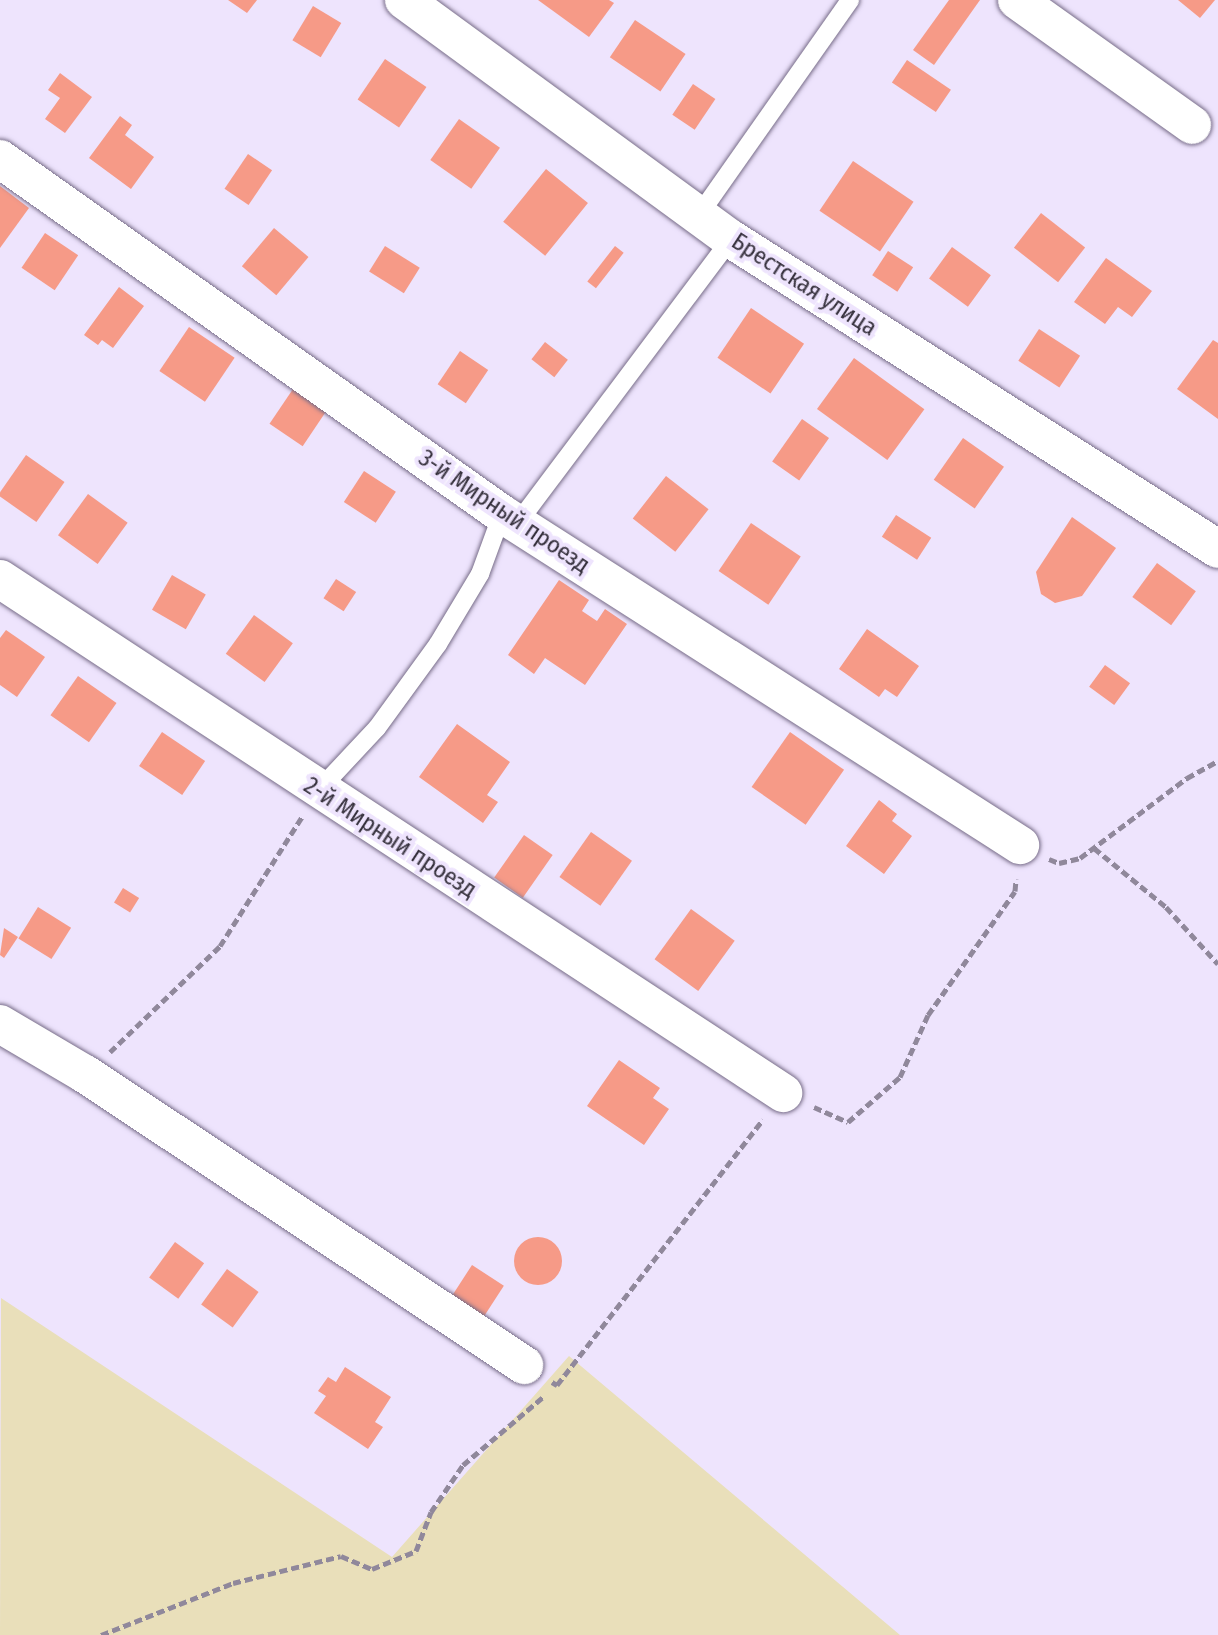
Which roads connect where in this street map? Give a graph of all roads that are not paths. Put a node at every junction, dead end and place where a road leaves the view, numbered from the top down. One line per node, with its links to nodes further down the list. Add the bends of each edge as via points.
1 (404, 0): 6 (street, Брестская улица)
2 (850, 0): 6 (lane)
3 (1017, 0): 4 (street)
4 (1192, 125)
5 (0, 159): 8 (street, 3-й Мирный проезд)
6 (699, 215): 7 (street, Брестская улица)
7 (731, 239): 8 (lane); 9 (street, Брестская улица)
8 (510, 519): 11 (lane, via 438,644 377,728); 12 (street, 3-й Мирный проезд)
9 (1218, 549)
10 (0, 579): 11 (street, 2-й Мирный проезд)
11 (318, 791): 14 (street, 2-й Мирный проезд)
12 (1020, 845)
13 (0, 1024): 15 (street, via 85,1074)
14 (783, 1093)
15 (524, 1365)

